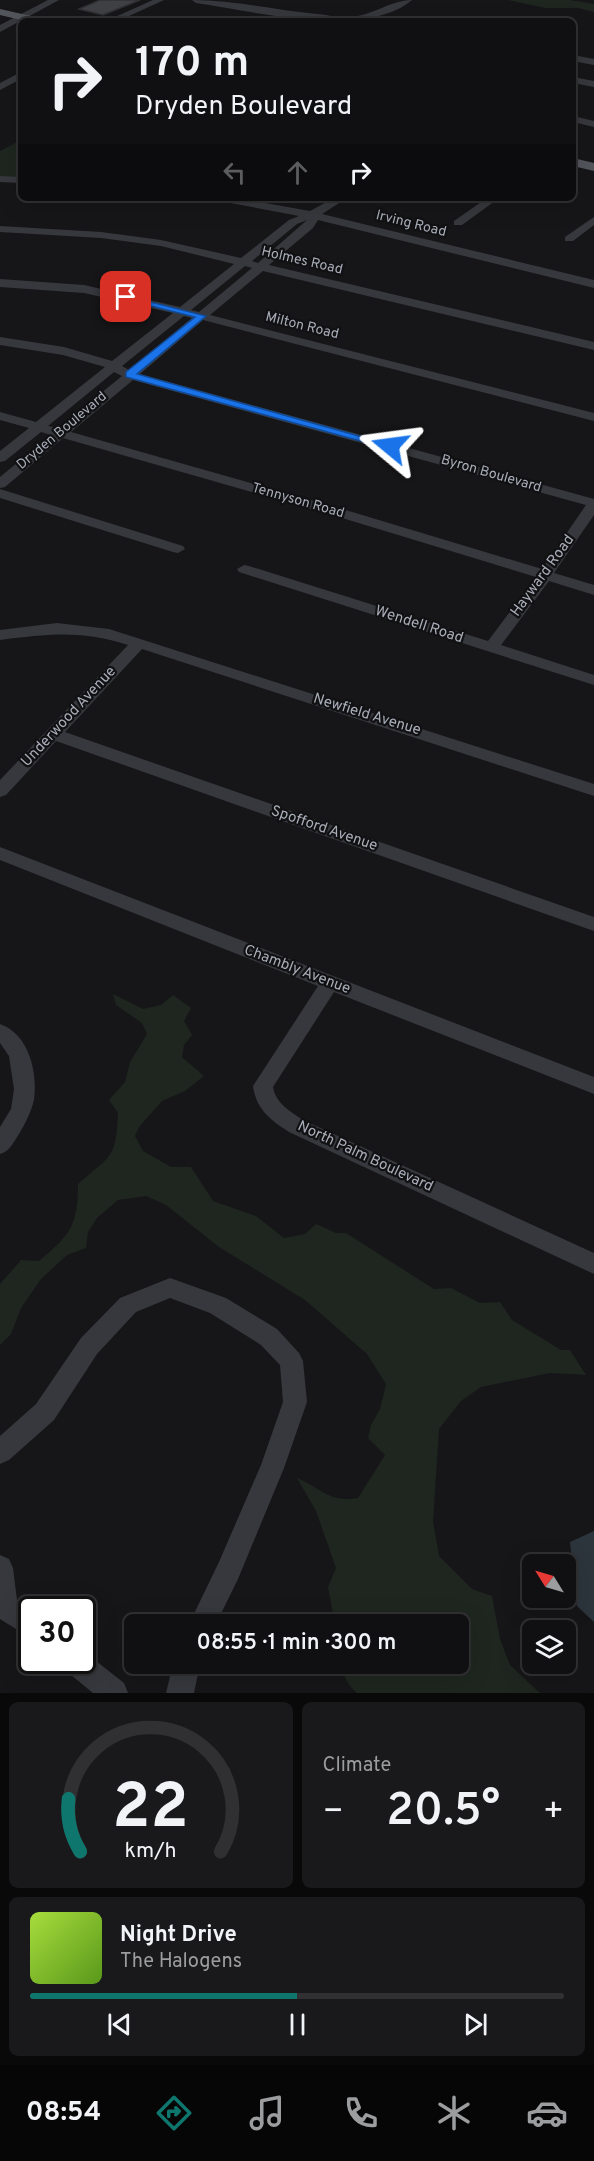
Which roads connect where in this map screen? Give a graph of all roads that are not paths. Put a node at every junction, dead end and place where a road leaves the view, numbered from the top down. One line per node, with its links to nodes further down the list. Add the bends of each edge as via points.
1 (55, 0): 6 (street)
2 (160, 0): 7 (street)
3 (196, 0): 8 (street)
4 (408, 0): 9 (street, via 386,11)
5 (0, 14): 10 (main road)
6 (24, 18)
7 (117, 18)
8 (328, 18)
9 (356, 18)
10 (18, 19)
11 (18, 21): 12 (street)
12 (0, 28)
13 (576, 59): 14 (street)
14 (594, 62)
15 (18, 77): 18 (street)
16 (576, 81): 17 (street)
17 (594, 84)
18 (0, 87)
19 (576, 120): 20 (street)
20 (594, 123)
21 (576, 163): 22 (main road)
22 (594, 167)
23 (0, 179): 24 (street)
24 (18, 180)
25 (236, 201): 28 (street, Irving Road)
26 (337, 201): 28 (street, Dryden Boulevard)
27 (490, 201): 30 (street)
28 (312, 215): 33 (street, Dryden Boulevard, via 293,222); 34 (street, Dryden Boulevard, via 309,226); 36 (street, Irving Road)
29 (594, 220): 32 (street)
30 (458, 222)
31 (0, 229): 33 (street, Holmes Road, via 161,243)
32 (569, 239)
33 (242, 263): 34 (street, Holmes Road); 37 (street, Dryden Boulevard)
34 (261, 267): 38 (street, Dryden Boulevard); 40 (street, Holmes Road)
35 (0, 283): 37 (street, Milton Road, via 84,289)
36 (594, 284)
37 (184, 311): 38 (street, Milton Road); 42 (street, Dryden Boulevard)
38 (201, 316): 43 (street, Dryden Boulevard); 45 (street, Milton Road)
39 (0, 341): 42 (street, Byron Boulevard, via 64,351)
40 (594, 346)
41 (0, 349): 42 (street, Byron Boulevard)
42 (111, 367): 43 (street, Byron Boulevard); 46 (street, Dryden Boulevard)
43 (130, 375): 47 (street, Dryden Boulevard); 51 (street, Byron Boulevard)
44 (0, 416): 46 (street, Tennyson Road)
45 (594, 417)
46 (40, 426): 47 (street, Tennyson Road); 48 (street, Dryden Boulevard)
47 (61, 432): 49 (street, Dryden Boulevard); 54 (street, Tennyson Road)
48 (0, 458)
49 (0, 484)
50 (0, 493): 52 (street)
51 (594, 504): 54 (street, Hayward Road)
52 (178, 549)
53 (244, 569): 58 (street, Wendell Road)
54 (545, 576): 55 (street, Tennyson Road); 58 (street, Hayward Road)
55 (594, 590)
56 (0, 635): 57 (street, Newfield Avenue, via 57,628 103,632)
57 (139, 643): 60 (street, Underwood Avenue); 61 (street, Newfield Avenue)
58 (491, 648): 59 (street, Wendell Road)
59 (594, 680)
60 (53, 734): 62 (street, Underwood Avenue); 64 (street, Spofford Avenue)
61 (594, 790)
62 (0, 791)
63 (0, 853): 65 (street, Chambly Avenue)
64 (594, 924)
65 (330, 983): 67 (street, Chambly Avenue); 69 (street, North Palm Boulevard, via 263,1086 264,1099 275,1112 296,1126)
66 (0, 1032): 68 (street, via 19,1054 24,1082 21,1109)
67 (594, 1086)
68 (0, 1145)
69 (594, 1264)
70 (0, 1452): 72 (street, via 45,1412 89,1346 128,1305 170,1288 218,1305 269,1337 291,1361 295,1402 272,1468)
71 (0, 1568): 73 (street, via 5,1607)
72 (207, 1614)
73 (18, 1616)
74 (92, 1674): 76 (street)
75 (185, 1674): 77 (street)
76 (114, 1693)
77 (180, 1693)

